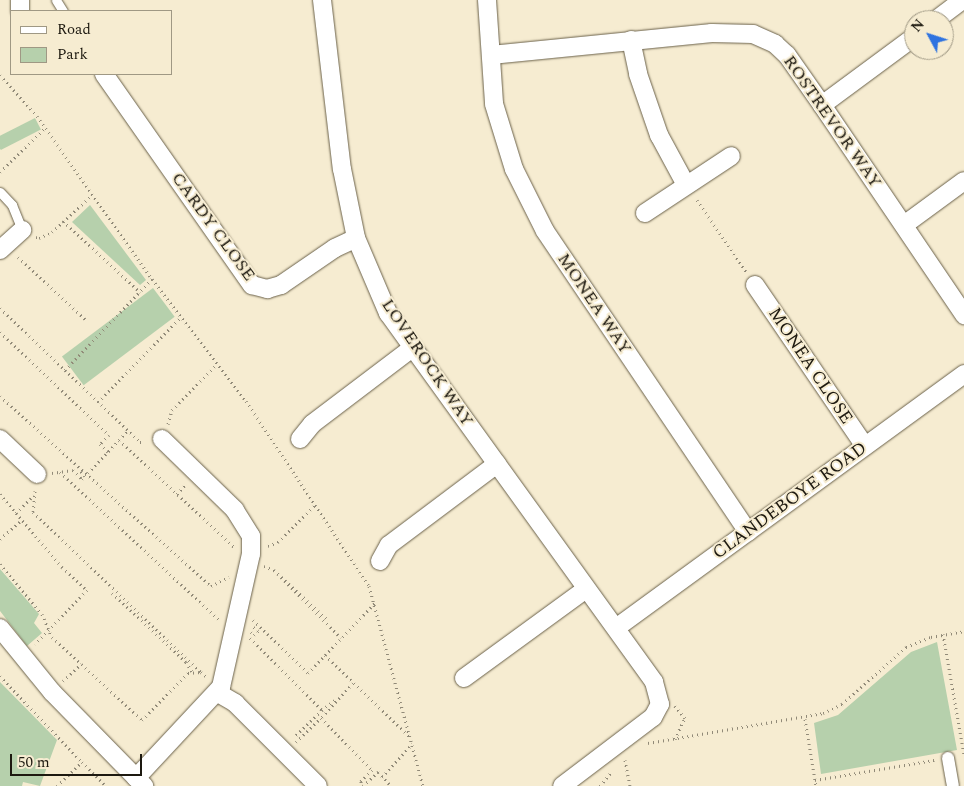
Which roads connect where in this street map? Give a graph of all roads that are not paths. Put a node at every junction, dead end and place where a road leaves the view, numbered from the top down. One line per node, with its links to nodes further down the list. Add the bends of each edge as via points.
1 (322, 0): 17 (street, LOVEROCK WAY, via 331,98)
2 (487, 0): 7 (street)
3 (963, 0): 4 (street)
4 (950, 10)
5 (631, 40): 7 (street, ROSTREVOR WAY); 9 (street, ROSTREVOR WAY, via 712,33 753,34 774,44 787,55); 12 (street, via 638,74 659,135)
6 (904, 44): 9 (street)
7 (490, 55): 29 (street, MONEA WAY, via 494,104 514,169 545,231)
8 (105, 75): 17 (street, CARDY CLOSE, via 252,285 267,289 281,285 335,248)
9 (822, 105): 15 (street, ROSTREVOR WAY)
10 (730, 156): 12 (street)
11 (964, 181): 15 (street)
12 (686, 185): 14 (street)
13 (0, 192): 16 (lane, via 12,205)
14 (645, 213)
15 (904, 225): 20 (street, ROSTREVOR WAY)
16 (22, 230): 18 (street)
17 (356, 238): 21 (street, LOVEROCK WAY, via 388,313)
18 (3, 248)
19 (755, 286): 26 (street, MONEA CLOSE)
20 (964, 314)
21 (412, 348): 25 (street, via 312,424); 27 (street, LOVEROCK WAY)
22 (964, 374): 26 (street, CLANDEBOYE ROAD)
23 (0, 439): 28 (street)
24 (162, 439): 35 (street, via 235,510 251,536 249,560)
25 (300, 439)
26 (865, 446): 29 (street, CLANDEBOYE ROAD)
27 (497, 464): 30 (street, via 389,546); 31 (street, LOVEROCK WAY)
28 (37, 474)
29 (748, 532): 33 (street, CLANDEBOYE ROAD)
30 (380, 561)
31 (586, 589): 33 (street, LOVEROCK WAY); 34 (street)
32 (0, 628): 37 (street, via 52,692)
33 (616, 628): 39 (street, LOVEROCK WAY, via 654,682 660,704 653,717)
34 (464, 678)
35 (220, 690): 37 (street); 38 (street)
36 (948, 758): 40 (street)
37 (140, 782)
38 (318, 786)
39 (562, 786)
40 (953, 786)

